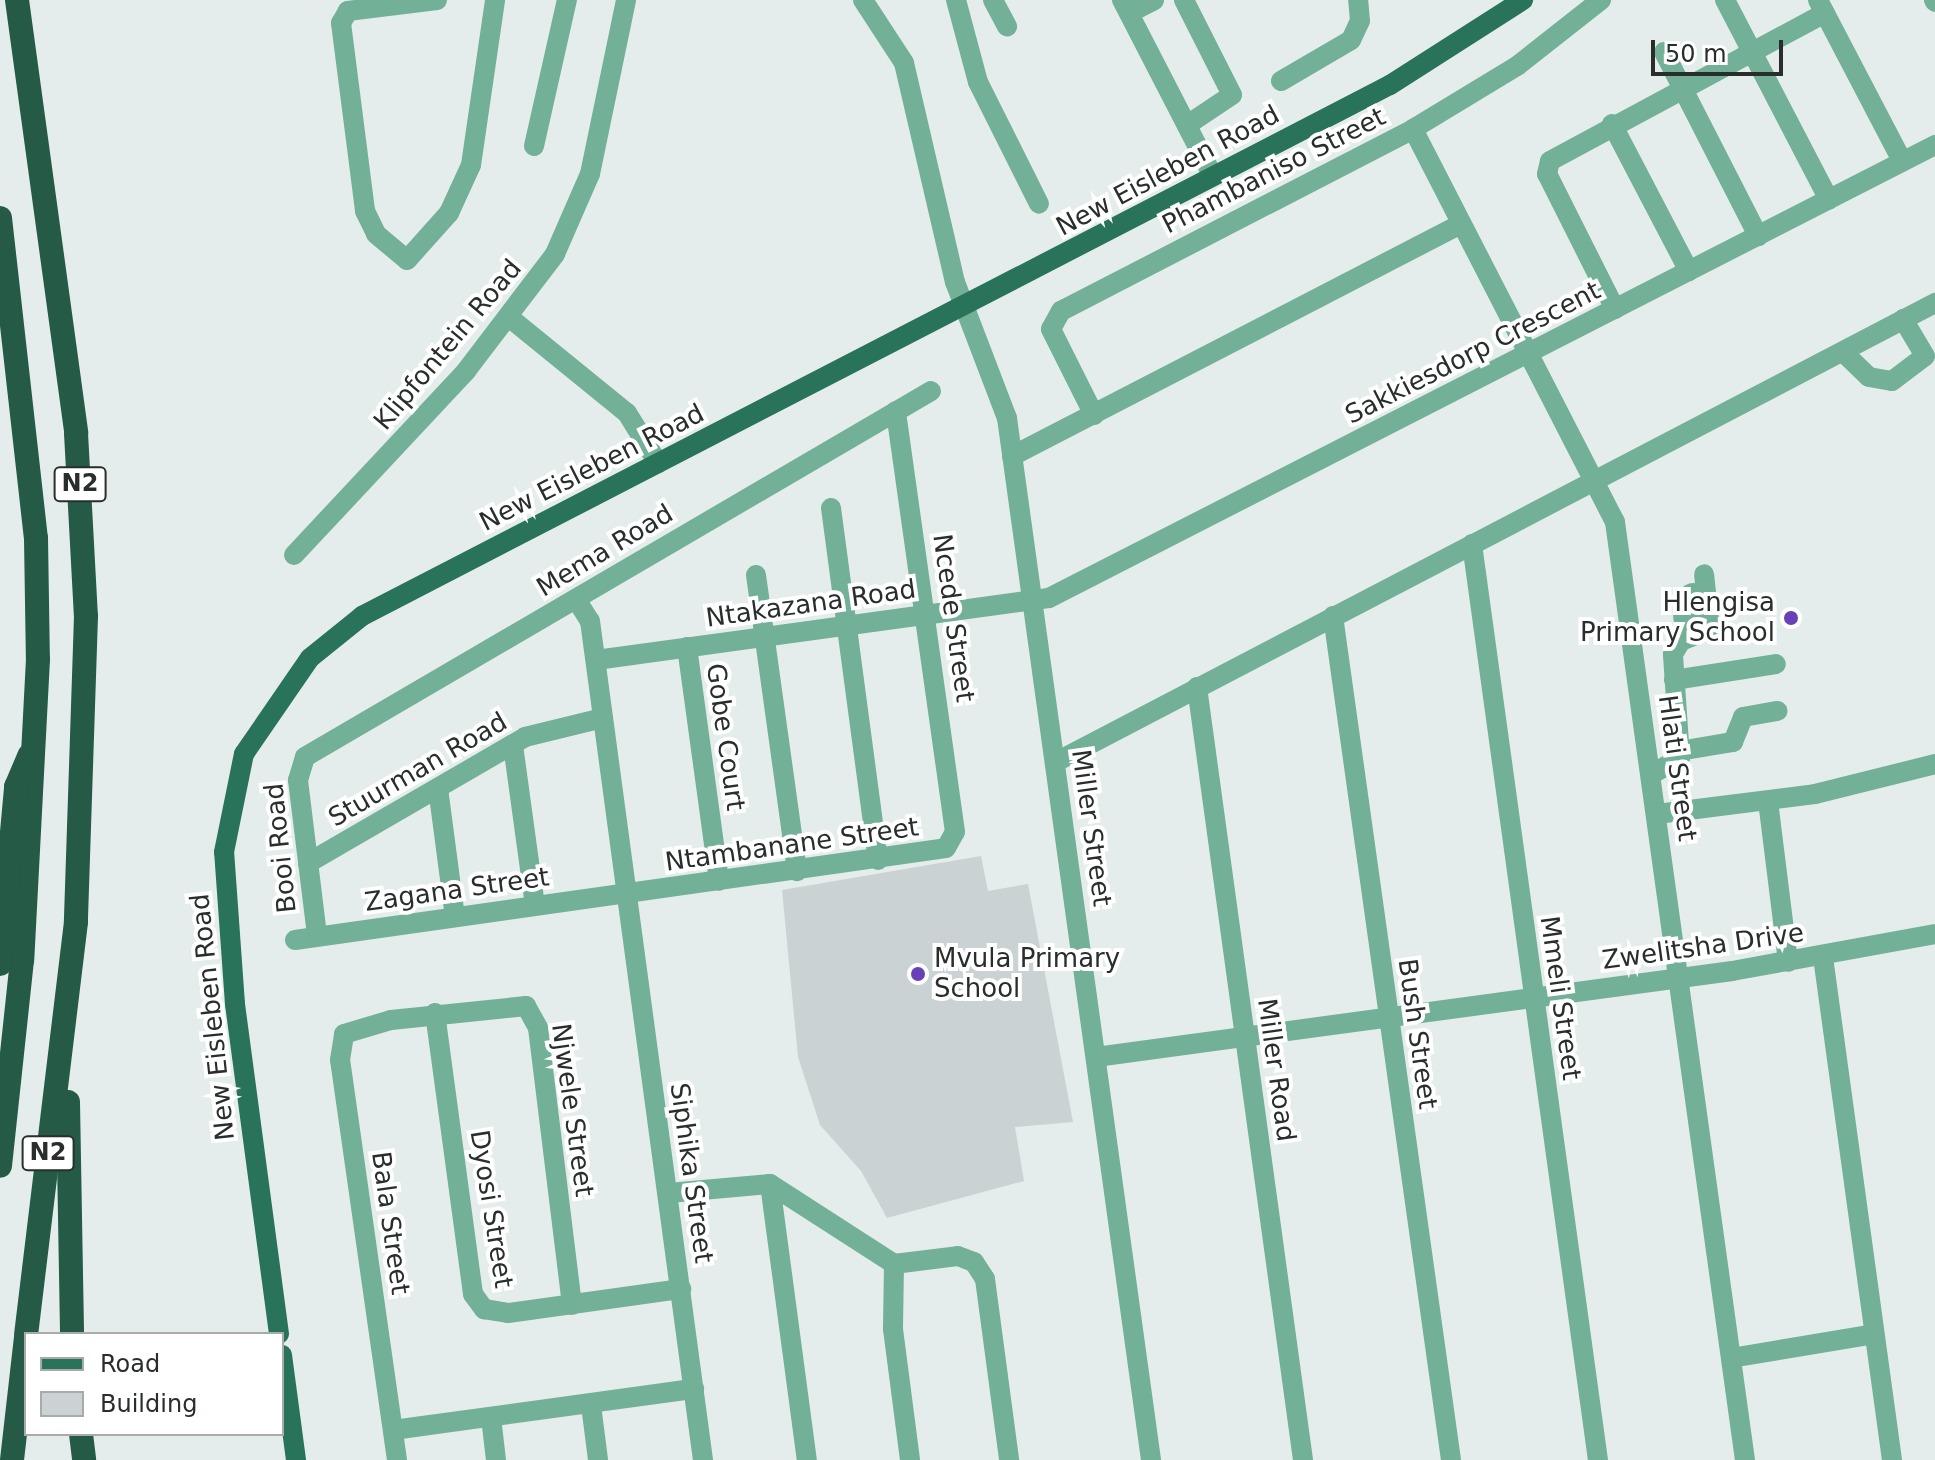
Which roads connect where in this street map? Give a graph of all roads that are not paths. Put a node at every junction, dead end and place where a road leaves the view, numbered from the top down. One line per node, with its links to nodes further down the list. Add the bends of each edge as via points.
1 (17, 0): 91 (highway, N2, via 82,515 83,798)
2 (437, 0): 15 (street)
3 (495, 0): 15 (street, via 471,165 449,213 407,260 369,224 351,117 341,23 348,11)
4 (567, 0): 27 (street)
5 (626, 0): 39 (street, Klipfontein Road, via 590,174 555,254)
6 (863, 0): 37 (street, Miller Street, via 891,36 915,97)
7 (956, 0): 31 (street, via 978,82)
8 (993, 0): 18 (street)
9 (1154, 0): 17 (street)
10 (1184, 0): 24 (street, via 1232,95)
11 (1358, 0): 21 (street, via 1351,40)
12 (1523, 0): 29 (main road, New Eisleben Road, via 1424,66)
13 (1601, 0): 25 (street, Phambaniso Street, via 1517,66)
14 (1725, 0): 19 (street)
15 (370, 4)
16 (1821, 6): 19 (street); 28 (street)
17 (1125, 7): 24 (street)
18 (1007, 26)
19 (1752, 51): 22 (street); 30 (street)
20 (1664, 52): 22 (street)
21 (1281, 81)
22 (1682, 87): 23 (street); 34 (street)
23 (1612, 124): 35 (street); 38 (street, via 1565,148 1547,174)
24 (1187, 125): 29 (street)
25 (1413, 129): 33 (street, Hlati Street); 45 (street, Phambaniso Street, via 1061,311 1051,329)
26 (1935, 145): 28 (street, Sakkiesdorp Crescent)
27 (534, 146)
28 (1902, 161): 30 (street, Sakkiesdorp Crescent)
29 (1213, 176): 37 (main road, New Eisleben Road)
30 (1829, 200): 34 (street, Sakkiesdorp Crescent)
31 (1039, 204)
32 (0, 218): 67 (highway, N2, via 36,538)
33 (1461, 224): 41 (street, Hlati Street); 45 (street)
34 (1758, 236): 35 (street, Sakkiesdorp Crescent)
35 (1689, 271): 38 (street, Sakkiesdorp Crescent)
36 (1935, 303): 40 (street)
37 (964, 305): 46 (street, Miller Street, via 1002,398); 47 (main road, New Eisleben Road)
38 (1615, 309): 41 (street, Sakkiesdorp Crescent)
39 (510, 318): 47 (street, via 627,413); 51 (street, Klipfontein Road)
40 (1903, 319): 42 (street); 42 (street, via 1925,356 1892,381 1869,377)
41 (1530, 352): 48 (street, Hlati Street); 55 (street, Sakkiesdorp Crescent)
42 (1843, 352): 48 (street)
43 (931, 391): 44 (street, Mema Road)
44 (896, 411): 54 (street, Mema Road); 56 (street, Ncede Street)
45 (1094, 415): 46 (street)
46 (1012, 456): 55 (street, Miller Street)
47 (658, 463): 107 (main road, New Eisleben Road, via 345,626 279,694 244,754 227,816 224,894)
48 (1597, 480): 50 (street); 73 (street, Hlati Street, via 1620,548)
49 (831, 508): 58 (street)
50 (1472, 544): 57 (street); 93 (street, Mmeli Street)
51 (294, 555)
52 (1704, 574): 63 (street, via 1691,600 1710,629 1677,644)
53 (756, 575): 59 (street)
54 (576, 599): 61 (street, Siphika Street, via 590,621); 70 (street, Mema Road)
55 (1033, 603): 56 (street, Ntakazana Road); 71 (street, Miller Street)
56 (927, 614): 58 (street, Ntakazana Road); 77 (street, Ncede Street)
57 (1333, 616): 64 (street); 95 (street, Bush Street)
58 (846, 626): 59 (street, Ntakazana Road); 78 (street)
59 (764, 636): 60 (street, Ntakazana Road); 80 (street)
60 (687, 647): 61 (street, Ntakazana Road); 81 (street, Gobe Court)
61 (596, 660): 66 (street, Siphika Street)
62 (1776, 664): 63 (street)
63 (1674, 680): 69 (street)
64 (1197, 687): 71 (street); 97 (street, Miller Road)
65 (1777, 711): 69 (street, via 1743,717 1733,742)
66 (603, 718): 68 (street, Stuurman Road); 82 (street, Siphika Street)
67 (37, 744): 90 (highway, via 16,787); 99 (highway, N2)
68 (513, 745): 74 (street, Stuurman Road); 83 (street)
69 (1679, 751): 73 (street, via 1676,766)
70 (305, 757): 79 (street, Booi Road, via 298,780)
71 (1056, 762): 98 (street, Miller Street)
72 (1935, 764): 75 (street)
73 (1652, 774): 76 (street, Hlati Street)
74 (438, 788): 79 (street, Stuurman Road); 84 (street)
75 (1768, 801): 76 (street); 89 (street)
76 (1657, 814): 92 (street, Hlati Street)
77 (955, 832): 78 (street, Ntambanane Street, via 938,852)
78 (878, 860): 80 (street, Ntambanane Street)
79 (308, 863): 86 (street, Booi Road)
80 (797, 871): 81 (street, Ntambanane Street)
81 (719, 881): 82 (street, Ntambanane Street)
82 (625, 894): 83 (street, Zagana Street); 101 (street, Siphika Street)
83 (535, 905): 84 (street, Zagana Street)
84 (455, 917): 86 (street, Zagana Street)
85 (1935, 934): 88 (street, Zwelitsha Drive)
86 (317, 935): 87 (street, Zagana Street)
87 (295, 940)
88 (1823, 957): 89 (street, Zwelitsha Drive); 108 (street)
89 (1788, 962): 92 (street, Zwelitsha Drive)
90 (0, 964)
91 (70, 972): 105 (highway, N2); 106 (highway)
92 (1678, 977): 93 (street, Zwelitsha Drive); 110 (street, Hlati Street)
93 (1533, 997): 95 (street, Zwelitsha Drive); 130 (street, Mmeli Street)
94 (435, 1013): 96 (street, Njwele Street); 104 (street, Dyosi Street, via 473,1294 484,1309 499,1314); 104 (street, Njwele Street, via 518,1004 536,1021)
95 (1387, 1016): 97 (street, Zwelitsha Drive); 129 (street, Bush Street)
96 (351, 1028): 115 (street, Bala Street, via 341,1041 340,1060)
97 (1245, 1034): 98 (street, Zwelitsha Drive); 128 (street, Miller Road)
98 (1096, 1057): 127 (street, Miller Street)
99 (0, 1166)
100 (770, 1184): 101 (street); 102 (street); 124 (street)
101 (669, 1193): 103 (street, Siphika Street)
102 (894, 1264): 125 (street, via 892,1315); 126 (street, via 958,1256 980,1267)
103 (681, 1289): 104 (street, Dyosi Street); 112 (street, Siphika Street)
104 (572, 1305)
105 (26, 1332)
106 (72, 1332)
107 (279, 1332)
108 (1874, 1334): 110 (street); 132 (street)
109 (24, 1354): 117 (highway, N2)
110 (1731, 1358): 131 (street, Hlati Street)
111 (284, 1370): 119 (main road)
112 (694, 1389): 113 (street); 123 (street, Siphika Street)
113 (591, 1405): 114 (street); 122 (street)
114 (491, 1417): 115 (street); 121 (street)
115 (393, 1430): 120 (street, Bala Street)
116 (81, 1436): 118 (highway)
117 (12, 1460)
118 (84, 1460)
119 (296, 1460)
120 (397, 1460)
121 (496, 1460)
122 (598, 1460)
123 (703, 1460)
124 (807, 1460)
125 (910, 1460)
126 (1009, 1460)
127 (1151, 1460)
128 (1303, 1460)
129 (1451, 1460)
130 (1598, 1460)
131 (1745, 1460)
132 (1892, 1460)

